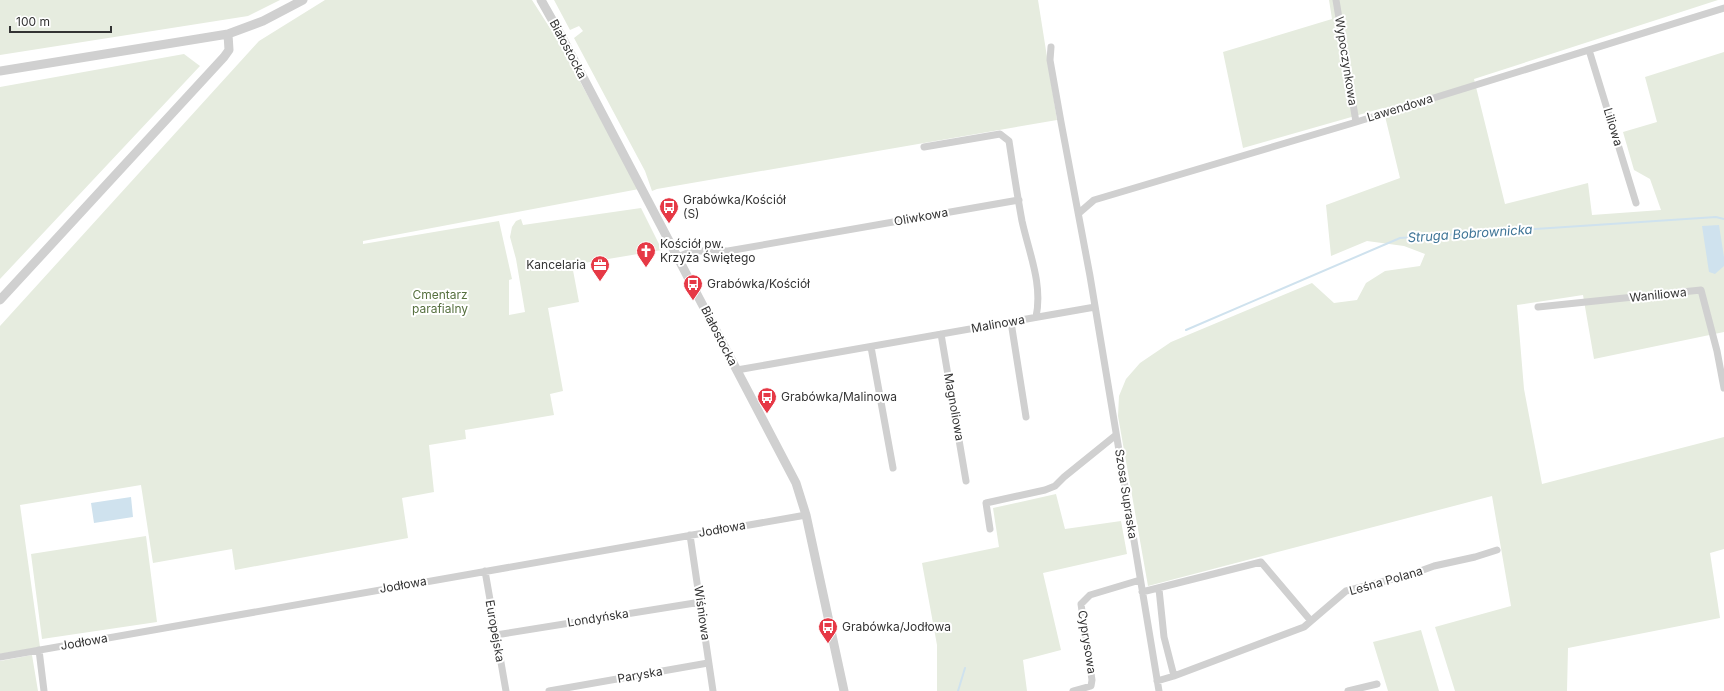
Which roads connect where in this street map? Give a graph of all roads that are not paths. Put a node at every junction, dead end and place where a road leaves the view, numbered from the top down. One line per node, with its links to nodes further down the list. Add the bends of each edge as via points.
1 (302, 0): 5 (street, via 263,21)
2 (541, 0): 14 (street, Białostocka)
3 (1336, 0): 9 (street, Wypoczynkowa)
4 (1724, 8): 7 (street, Lawendowa)
5 (228, 34): 8 (street); 15 (street, via 229,50 224,57)
6 (1051, 47): 13 (street, via 1050,60)
7 (1589, 50): 9 (street, Lawendowa); 12 (street, Liliowa)
8 (0, 72)
9 (1356, 122): 13 (street, Lawendowa, via 1094,200)
10 (924, 147): 11 (street, via 1000,134 1009,141)
11 (1019, 200): 14 (street, Oliwkowa, via 728,251 692,251); 18 (street, via 1039,291)
12 (1636, 203)
13 (1079, 213): 16 (street)
14 (678, 257): 22 (street, Białostocka)
15 (0, 300)
16 (1095, 307): 18 (street, Malinowa); 25 (street, Szosa Supraska)
17 (1538, 307): 23 (street, Waniliowa, via 1701,290)
18 (1036, 318): 19 (street, Malinowa)
19 (1011, 322): 20 (street, Malinowa); 24 (street)
20 (941, 334): 21 (street, Malinowa); 27 (street, Magnoliowa)
21 (871, 347): 22 (street, Malinowa); 26 (street)
22 (737, 370): 28 (street, Białostocka, via 796,483)
23 (1724, 388)
24 (1026, 417)
25 (1116, 435): 29 (street, via 1056,486 986,503); 33 (street, Szosa Supraska)
26 (893, 468)
27 (966, 481)
28 (806, 515): 30 (street, Jodłowa); 49 (street, Białostocka)
29 (990, 529)
30 (690, 534): 32 (street, Jodłowa); 36 (street, Wiśniowa)
31 (1497, 550): 37 (street, Leśna Polana, via 1346,591)
32 (484, 571): 38 (street, Europejska); 39 (street, Jodłowa)
33 (1140, 580): 35 (street, Szosa Supraska); 50 (street, Cyprysowa, via 1090,595 1081,604 1092,680 1090,686)
34 (1159, 589): 35 (street); 37 (street, via 1261,562); 42 (street, via 1164,637)
35 (1142, 592): 43 (street, Szosa Supraska)
36 (701, 602): 38 (street, Londyńska); 41 (street, Wiśniowa)
37 (1311, 621): 42 (street, Leśna Polana, via 1294,632)
38 (496, 635): 46 (street, Europejska)
39 (39, 650): 40 (street, Jodłowa); 45 (street)
40 (0, 657)
41 (708, 663): 47 (street, Paryska); 48 (street, Wiśniowa)
42 (1174, 676): 43 (street, Leśna Polana)
43 (1157, 681): 51 (street, Szosa Supraska)
44 (1377, 684): 52 (street)
45 (44, 691)
46 (506, 691)
47 (549, 691)
48 (713, 691)
49 (844, 691)
50 (1073, 691)
51 (1159, 691)
52 (1348, 691)

